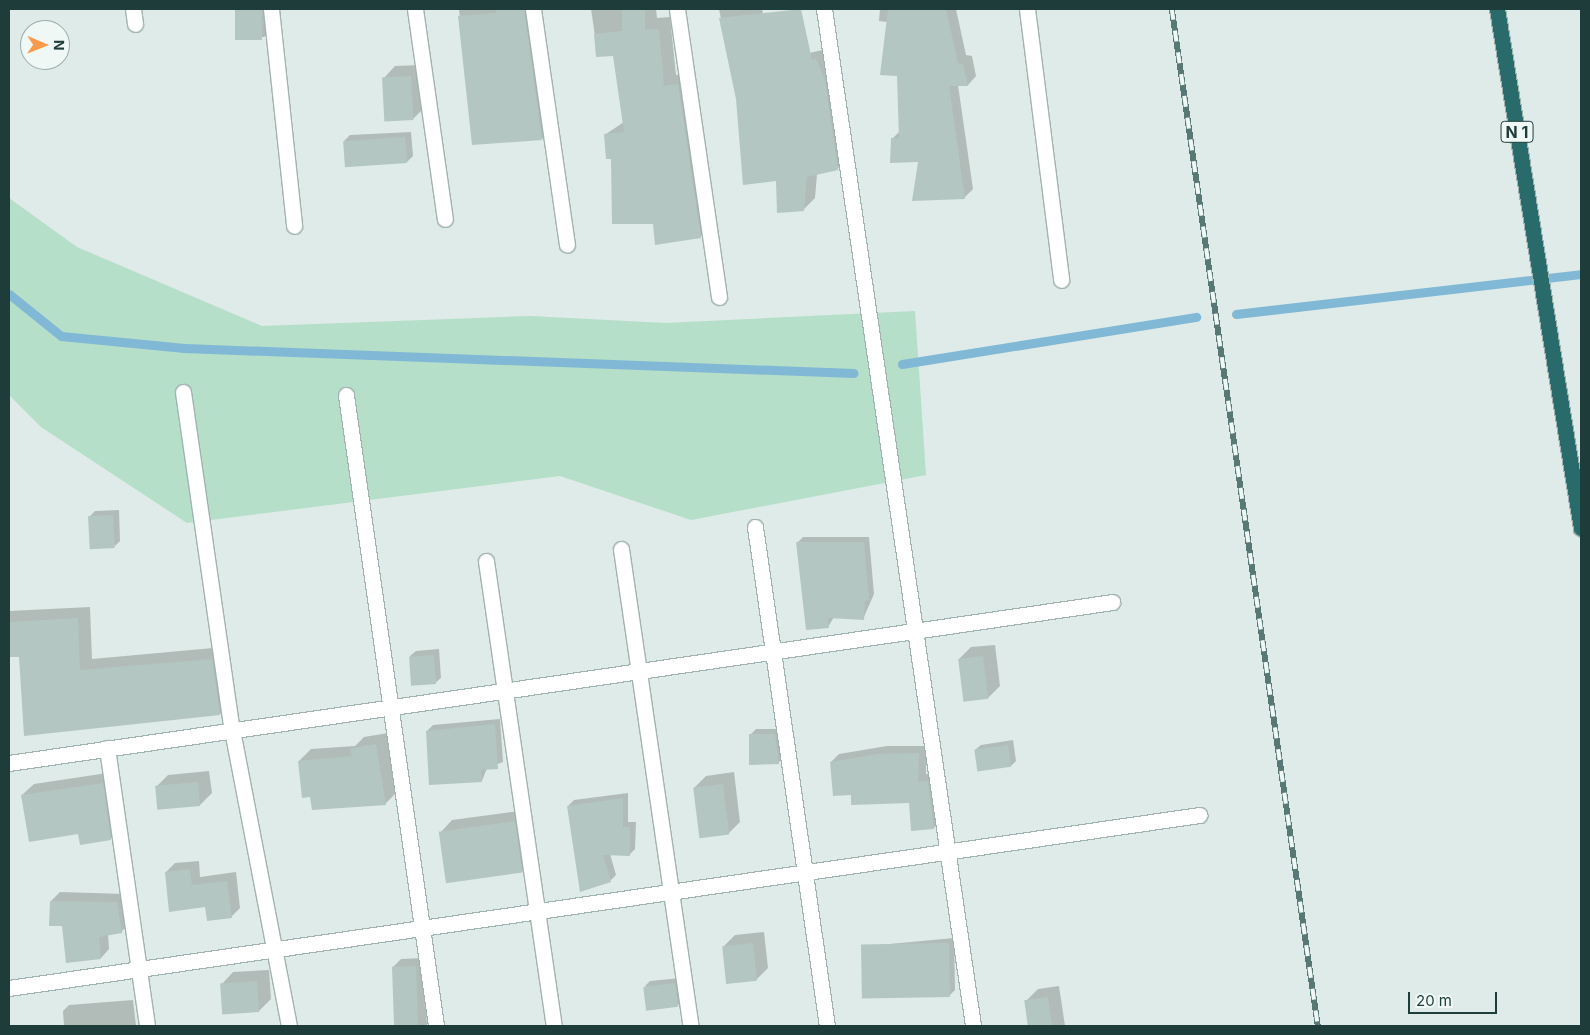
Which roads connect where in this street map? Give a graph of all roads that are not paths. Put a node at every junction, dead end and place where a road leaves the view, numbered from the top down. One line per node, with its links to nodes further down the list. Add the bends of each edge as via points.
1 (271, 9): 9 (street)
2 (415, 9): 8 (street)
3 (533, 9): 10 (street)
4 (677, 9): 12 (street)
5 (824, 9): 20 (street)
6 (1027, 9): 11 (street)
7 (1496, 9): 16 (highway, N 1)
8 (445, 219)
9 (294, 226)
10 (568, 245)
11 (1061, 280)
12 (719, 296)
13 (183, 392): 25 (street)
14 (346, 395): 24 (street)
15 (755, 527): 21 (street)
16 (1581, 528)
17 (621, 549): 22 (street)
18 (486, 561): 23 (street)
19 (1112, 602): 20 (street)
20 (916, 631): 21 (street); 29 (street)
21 (773, 651): 22 (street); 30 (street)
22 (640, 671): 23 (street); 31 (street)
23 (505, 690): 24 (street); 32 (street)
24 (390, 708): 25 (street); 33 (street)
25 (232, 730): 26 (street); 34 (street)
26 (107, 748): 27 (street); 35 (street)
27 (9, 762)
28 (1199, 815): 29 (street)
29 (948, 851): 30 (street); 43 (street)
30 (805, 872): 31 (street); 42 (street)
31 (671, 891): 32 (street); 41 (street)
32 (537, 911): 33 (street); 40 (street)
33 (422, 928): 34 (street); 39 (street)
34 (278, 949): 35 (street); 38 (street)
35 (138, 969): 36 (street); 37 (street)
36 (9, 988)
37 (147, 1026)
38 (289, 1026)
39 (436, 1026)
40 (554, 1026)
41 (691, 1026)
42 (827, 1026)
43 (973, 1026)

